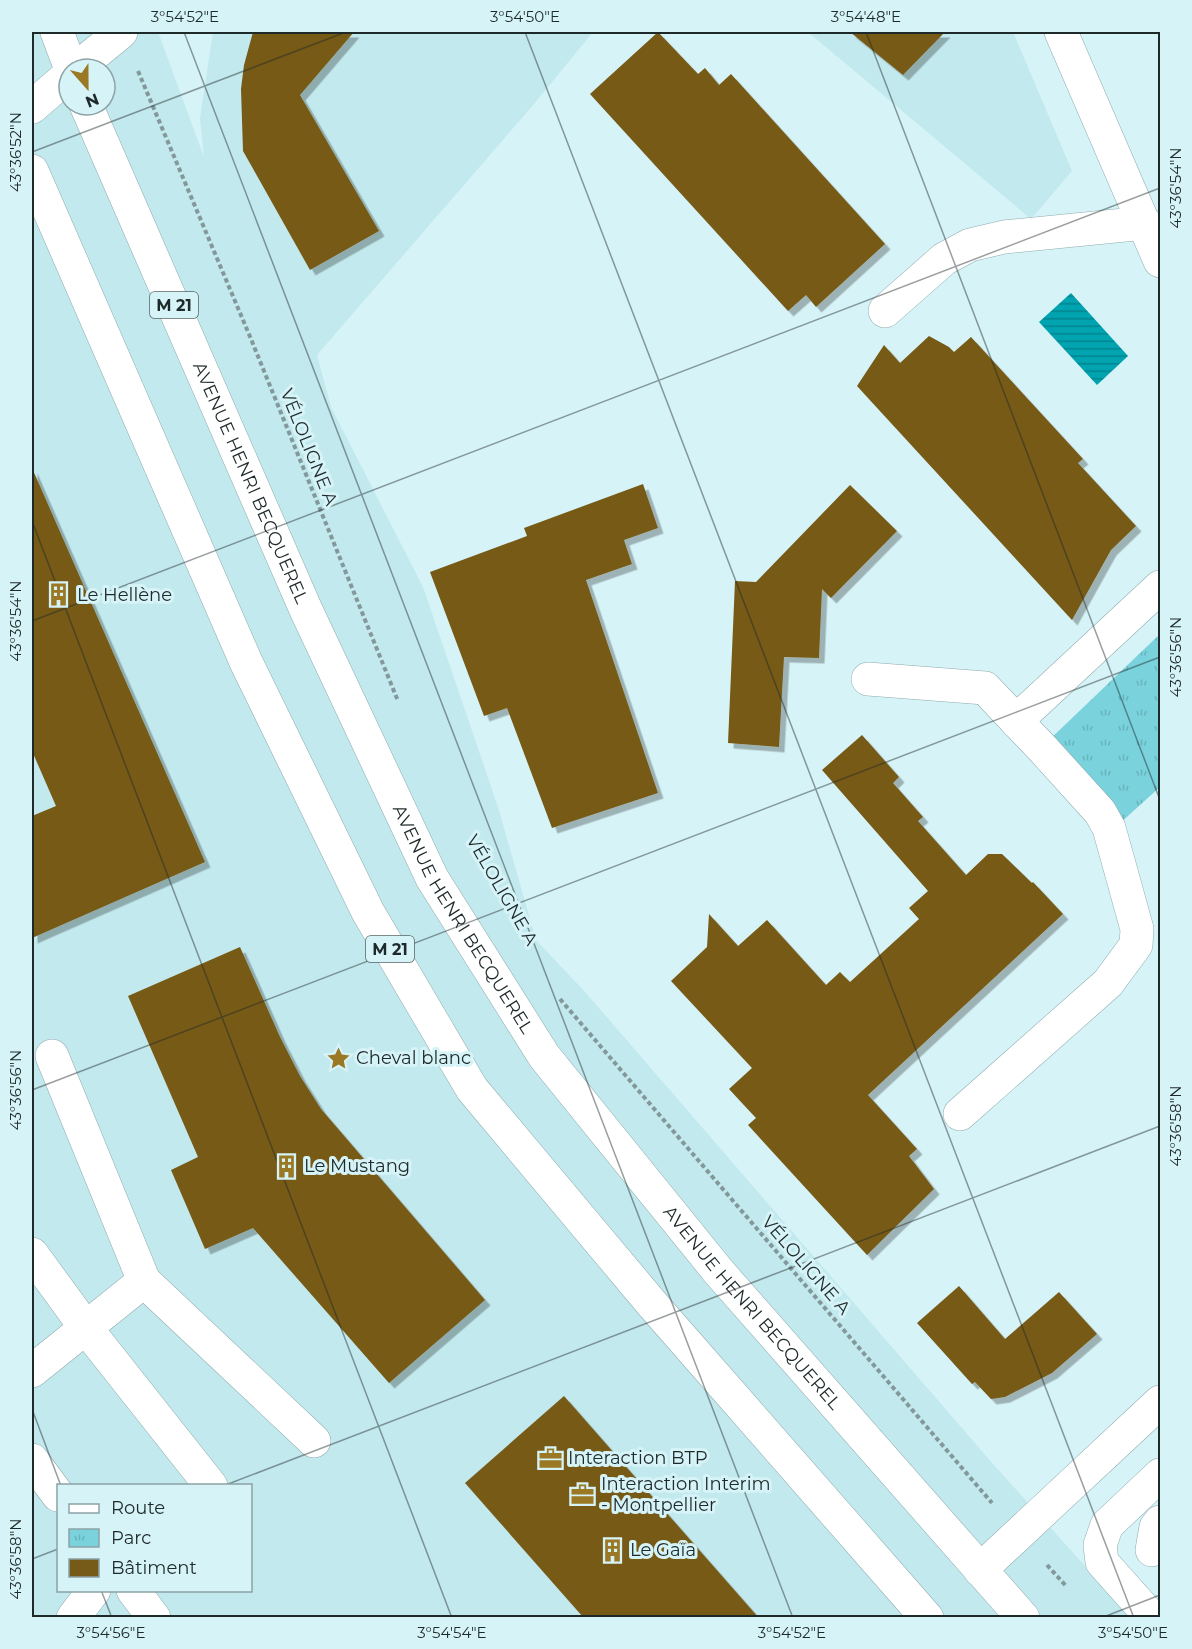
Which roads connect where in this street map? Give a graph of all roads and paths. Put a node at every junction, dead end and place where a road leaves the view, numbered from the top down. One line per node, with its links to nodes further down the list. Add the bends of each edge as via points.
1 (57, 32): 4 (main road)
2 (121, 32): 5 (main road); 14 (path, VÉLOLIGNE A, via 167,135)
3 (1061, 32): 10 (main road)
4 (66, 57)
5 (91, 57)
6 (57, 85): 7 (main road)
7 (32, 107)
8 (91, 117): 30 (main road, AVENUE HENRI BECQUEREL / M 21, via 306,610 432,878 544,1056 718,1271)
9 (32, 171): 36 (main road, M 21, via 246,662 368,912 472,1089 653,1305)
10 (1154, 237): 11 (main road, via 1004,237 970,245 945,259)
11 (885, 311)
12 (1161, 587): 15 (main road)
13 (868, 679): 15 (main road, via 985,688)
14 (403, 712)
15 (1016, 721): 18 (main road, via 1082,790 1110,828 1137,929 1136,945 1108,983)
16 (560, 998): 29 (path, VÉLOLIGNE A)
17 (51, 1056): 20 (main road)
18 (960, 1114)
19 (32, 1254): 21 (main road)
20 (144, 1281): 21 (main road); 24 (main road)
21 (86, 1328): 22 (main road); 27 (main road)
22 (32, 1371)
23 (1161, 1402): 29 (main road)
24 (314, 1441)
25 (32, 1460): 28 (main road)
26 (1161, 1475): 38 (main road, via 1107,1525 1100,1545 1102,1563)
27 (210, 1484)
28 (57, 1494)
29 (1019, 1533): 30 (main road); 33 (path, VÉLOLIGNE A)
30 (980, 1570): 37 (main road, AVENUE HENRI BECQUEREL / M 21)
31 (92, 1592): 34 (main road)
32 (135, 1592): 35 (main road)
33 (1071, 1592)
34 (73, 1617)
35 (154, 1617)
36 (925, 1617)
37 (1023, 1617)
38 (1152, 1617)

